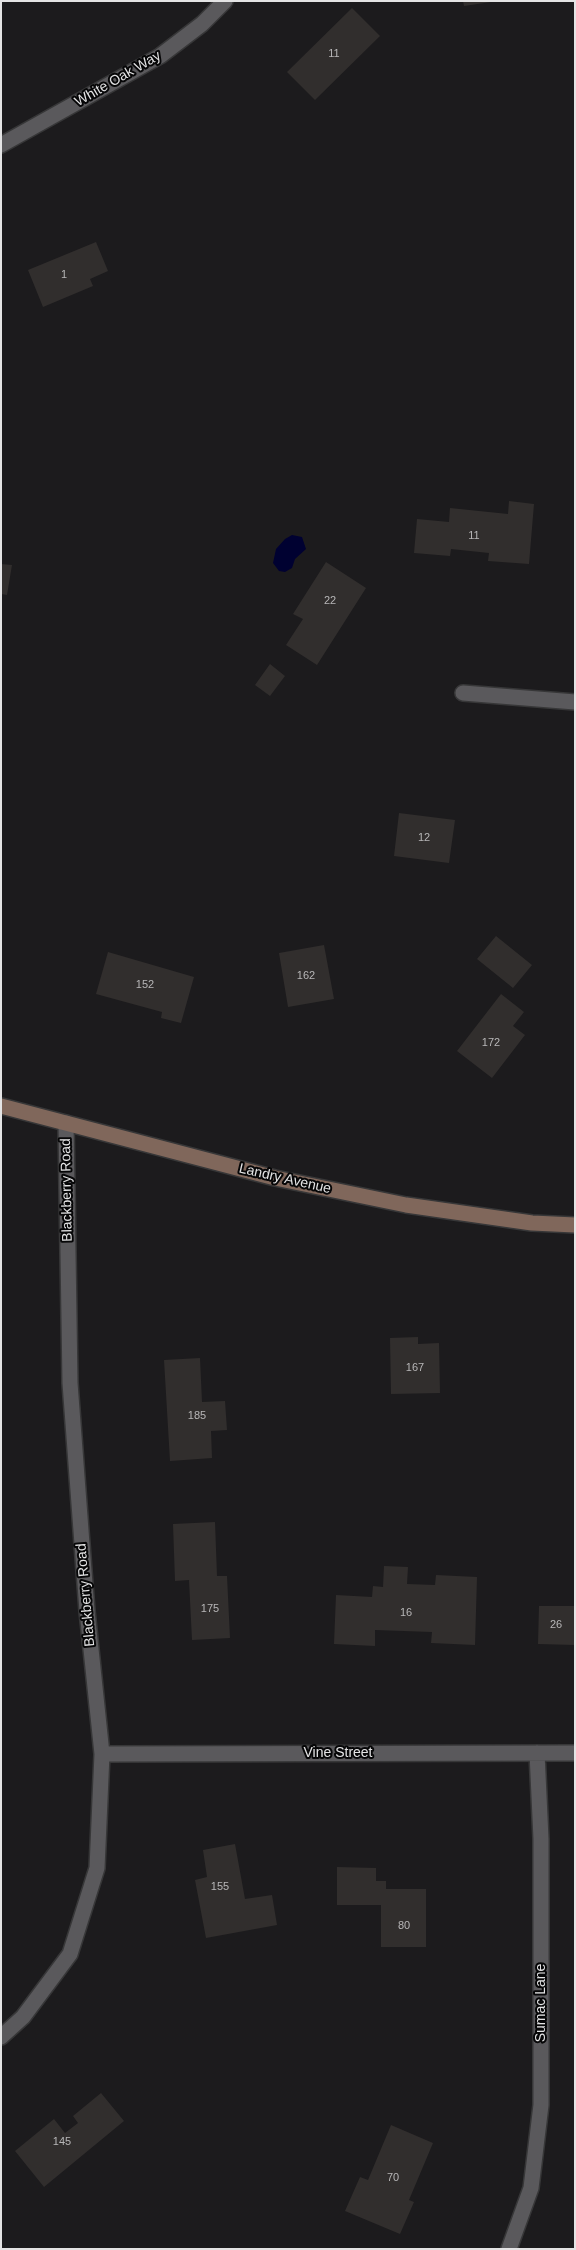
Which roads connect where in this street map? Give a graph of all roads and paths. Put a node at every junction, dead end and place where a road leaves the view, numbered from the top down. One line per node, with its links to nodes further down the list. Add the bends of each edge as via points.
1 (225, 1): 2 (street, White Oak Way, via 202,24 160,56)
2 (1, 145)
3 (463, 693): 4 (street)
4 (575, 702)
5 (1, 1106): 6 (street, Landry Avenue)
6 (66, 1123): 7 (street, Landry Avenue, via 275,1178 396,1203 532,1223); 10 (street, Blackberry Road, via 70,1384 87,1611)
7 (575, 1226)
8 (537, 1753): 9 (street, Vine Street); 10 (street, Vine Street); 12 (street, Sumac Lane, via 541,1839 541,2105 531,2188)
9 (575, 1753)
10 (102, 1754): 11 (street, Blackberry Road, via 97,1868 70,1954 23,2017)
11 (1, 2037)
12 (508, 2249)

